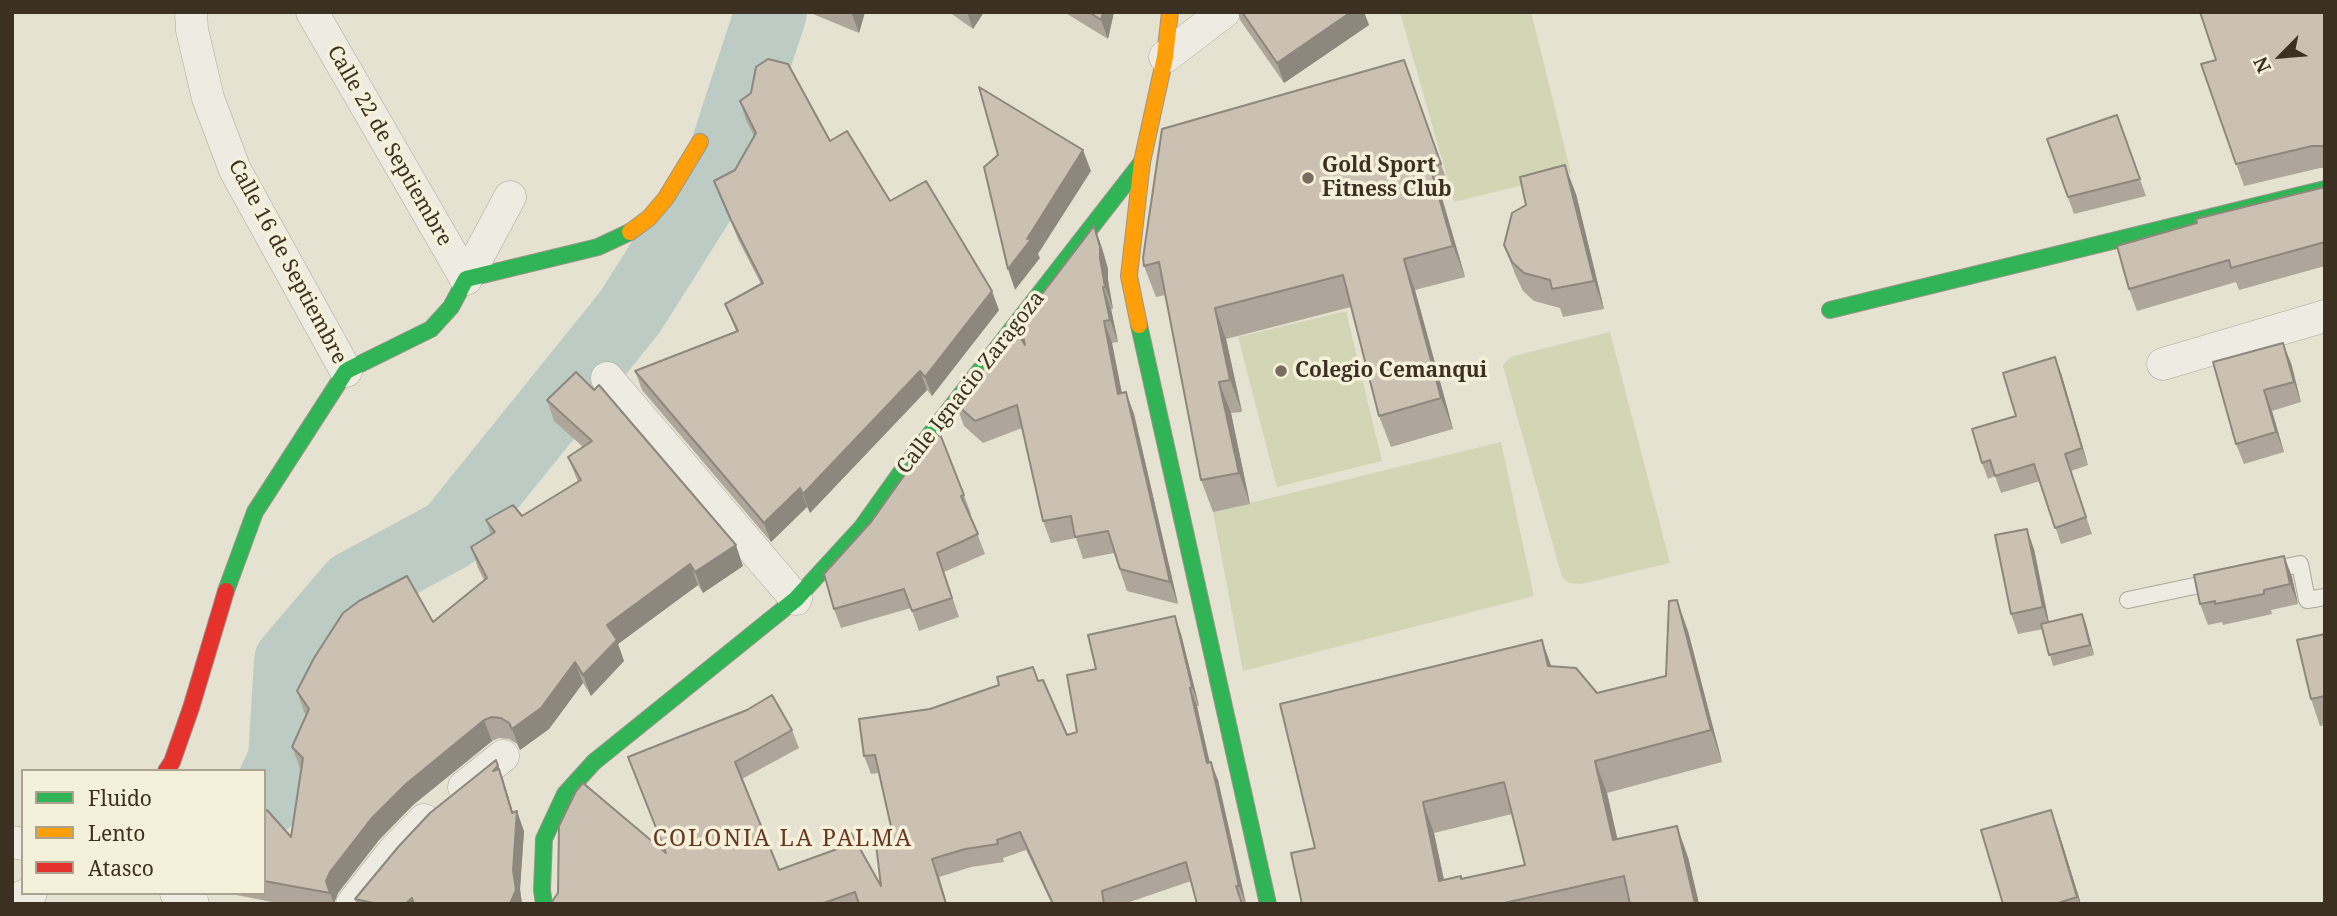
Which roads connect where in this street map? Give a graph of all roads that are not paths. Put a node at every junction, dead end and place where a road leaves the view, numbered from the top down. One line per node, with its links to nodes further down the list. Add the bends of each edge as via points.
1 (191, 12): 14 (street, Calle 16 de Septiembre, via 208,98 235,170)
2 (312, 12): 10 (street, Calle 22 de Septiembre)
3 (1170, 12): 5 (street)
4 (1224, 12): 5 (street)
5 (1165, 57): 7 (street)
6 (700, 142): 10 (street, via 666,198 626,235 598,247)
7 (1142, 162): 17 (street, Calle Ignacio Zaragoza, via 862,527); 23 (street, via 1129,276)
8 (2325, 189): 11 (street)
9 (510, 197): 10 (street)
10 (466, 279): 14 (street, via 451,307 431,329)
11 (1830, 310)
12 (2325, 316): 13 (street)
13 (2162, 364)
14 (346, 371): 20 (street, Calle 16 de Septiembre, via 255,512)
15 (607, 378): 17 (street)
16 (2325, 597): 18 (lane, via 2307,600 2300,564)
17 (796, 599): 22 (street, Calle Ignacio Zaragoza, via 594,762 565,794 544,839)
18 (2128, 600)
19 (503, 756): 21 (street, via 425,819)
20 (167, 769)
21 (352, 904)
22 (544, 904)
23 (1268, 904)

